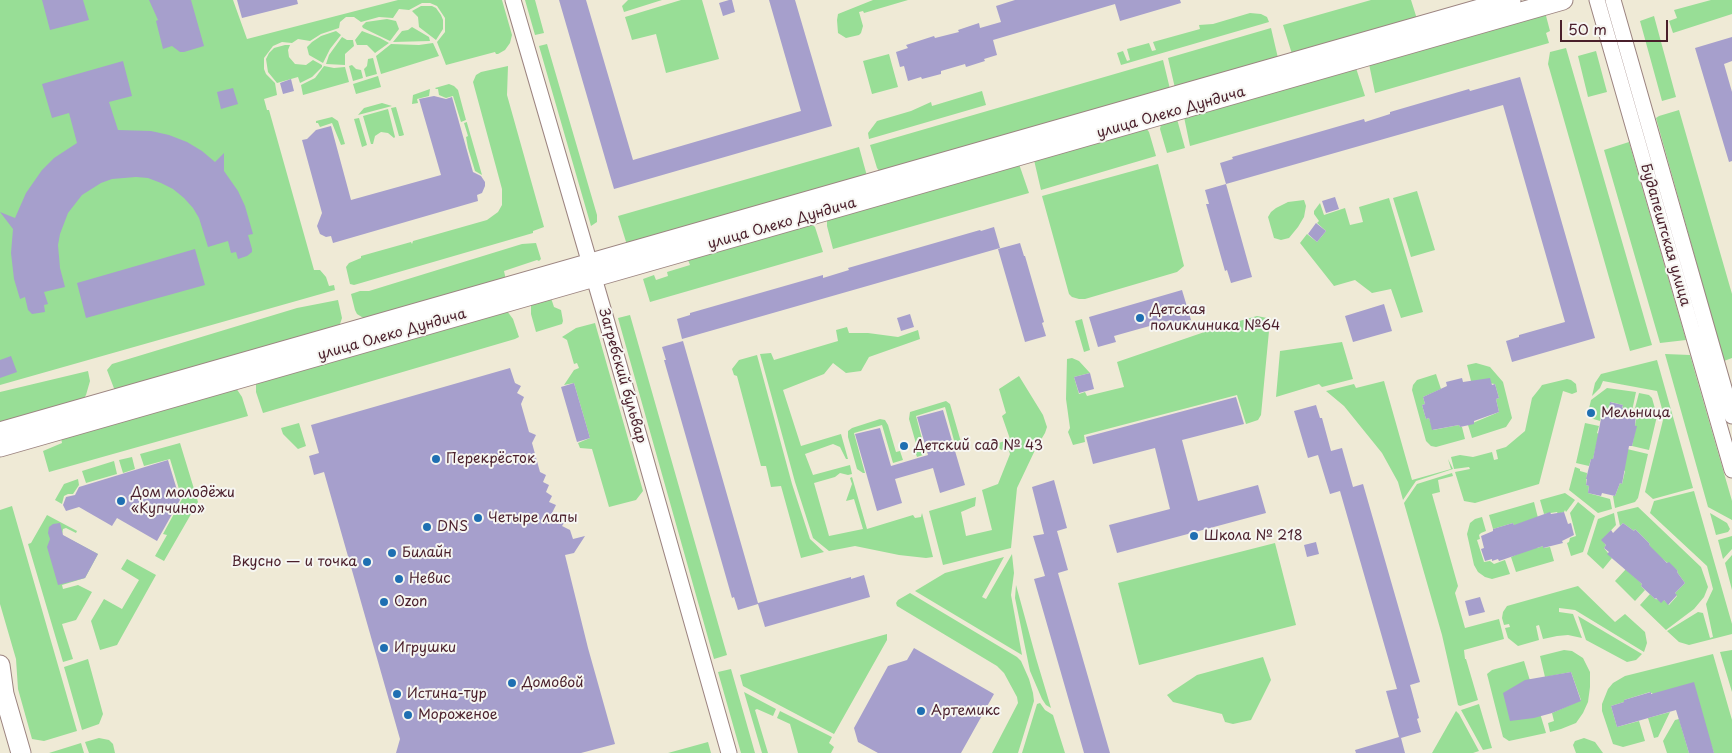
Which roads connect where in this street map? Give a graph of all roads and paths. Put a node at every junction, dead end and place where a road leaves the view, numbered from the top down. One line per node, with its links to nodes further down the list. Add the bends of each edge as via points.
1 (513, 0): 6 (street, Загребский бульвар)
2 (1511, 0): 6 (street, улица Олеко Дундича)
3 (1563, 0): 6 (street, улица Олеко Дундича)
4 (1597, 0): 10 (street, Будапештская улица)
5 (1613, 0): 7 (street, Будапештская улица)
6 (592, 271): 8 (street, улица Олеко Дундича); 9 (street, улица Олеко Дундича); 13 (street, Загребский бульвар)
7 (1732, 416)
8 (0, 432)
9 (0, 447)
10 (1732, 470)
11 (0, 665): 12 (street, via 4,694)
12 (22, 753)
13 (729, 753)

